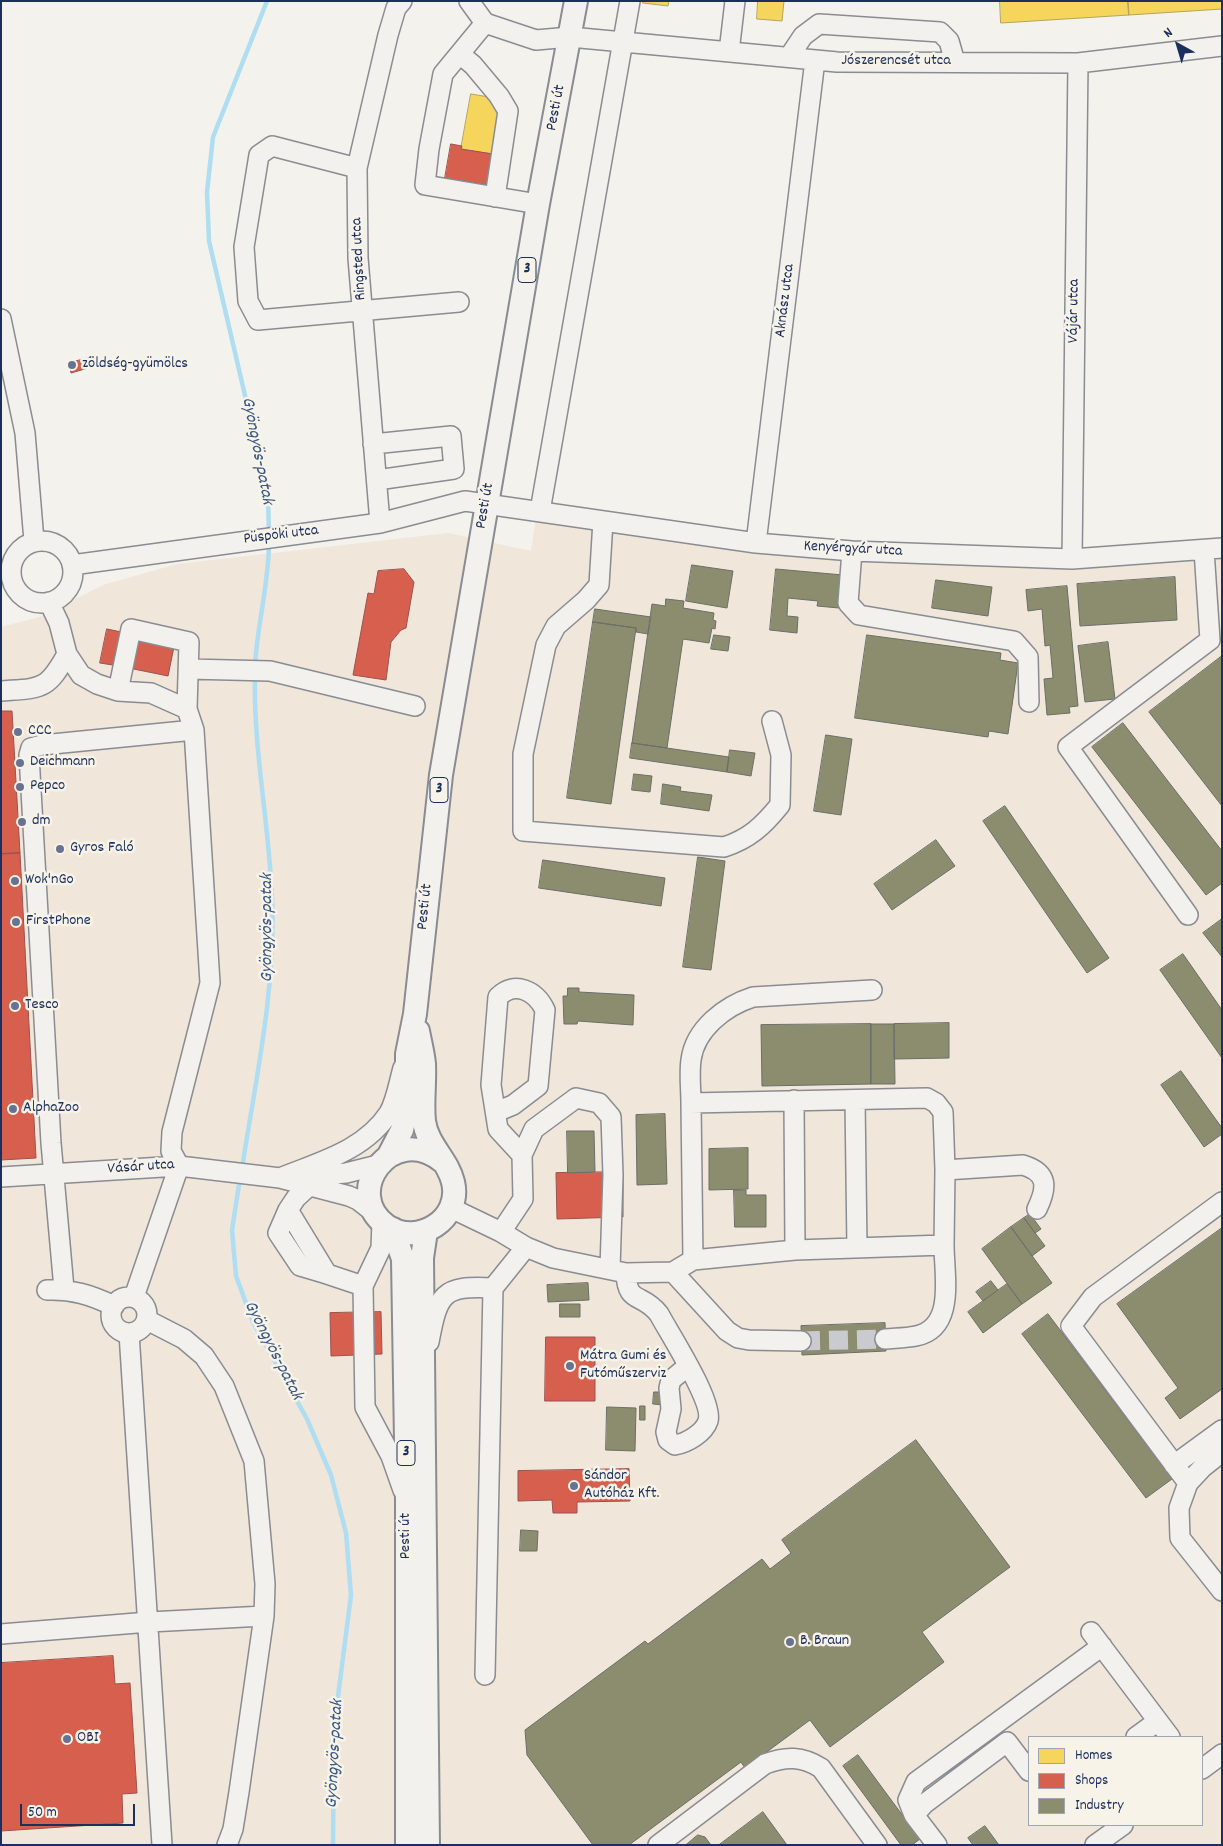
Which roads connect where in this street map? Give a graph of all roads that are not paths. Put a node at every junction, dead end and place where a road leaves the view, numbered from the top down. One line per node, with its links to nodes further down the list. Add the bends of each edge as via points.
1 (402, 1): 16 (street, Ringsted utca, via 396,8 388,35)
2 (469, 1): 6 (street)
3 (576, 1): 7 (main road, Pesti út / 3)
4 (630, 1): 8 (street)
5 (736, 1): 10 (street)
6 (485, 23): 7 (street, Jószerencsét utca, via 536,40); 11 (street)
7 (570, 37): 8 (street, Jószerencsét utca); 18 (main road, Pesti út / 3)
8 (622, 42): 10 (street, Jószerencsét utca); 25 (street)
9 (1222, 46): 15 (street, Jószerencsét utca)
10 (729, 52): 12 (street, Jószerencsét utca)
11 (461, 55): 17 (street, via 489,84 508,111); 17 (street, via 443,74 425,185)
12 (789, 58): 13 (street, Jószerencsét utca); 14 (street, via 803,36 819,24 940,32 949,41)
13 (815, 60): 14 (street, Jószerencsét utca); 29 (street, Aknász utca)
14 (955, 62): 15 (street, Jószerencsét utca)
15 (1078, 63): 32 (street, Vájár utca)
16 (358, 168): 20 (street, Ringsted utca, via 358,258); 20 (street, via 272,146 259,155 244,247 248,301 258,320)
17 (495, 197): 18 (street)
18 (538, 204): 24 (main road, Pesti út / 3)
19 (459, 302): 20 (street)
20 (363, 310): 22 (street, Ringsted utca)
21 (1, 319): 28 (street, via 25,433)
22 (373, 444): 23 (street, Ringsted utca); 23 (street, via 451,436 454,470)
23 (377, 480): 27 (street, Ringsted utca)
24 (487, 504): 25 (street, Kenyérgyár utca); 27 (street, Püspöki utca, via 465,501); 47 (main road, Pesti út / 3, via 441,775)
25 (540, 511): 26 (street, Kenyérgyár utca)
26 (603, 521): 29 (street, Kenyérgyár utca); 43 (street, via 599,585 556,626 546,645 523,754 523,831 724,847 741,842 754,834 780,805 781,755)
27 (380, 523): 33 (street, Püspöki utca)
28 (34, 541): 33 (street, via 55,543 63,548); 34 (street, via 23,547 14,558)
29 (756, 543): 31 (street, Kenyérgyár utca)
30 (1213, 549): 32 (street, Kenyérgyár utca); 45 (street, via 1210,640 1068,747)
31 (852, 551): 32 (street, Kenyérgyár utca); 40 (street, via 848,602 859,614 1014,641 1028,657)
32 (1072, 560)
33 (72, 565): 35 (street, via 68,589)
34 (7, 585): 35 (street, via 28,600)
35 (49, 602): 36 (street, via 59,623)
36 (67, 654): 38 (street, via 55,677 45,685 28,690); 39 (street, via 81,675)
37 (189, 669): 39 (street, via 189,642 131,629); 41 (street, via 270,671); 42 (street)
38 (1, 691)
39 (118, 692): 42 (street, via 151,694)
40 (1029, 702)
41 (414, 706)
42 (187, 709): 44 (street)
43 (772, 721)
44 (194, 730): 56 (street, via 210,983 172,1132 171,1151); 58 (street, via 31,748)
45 (1188, 915)
46 (872, 990): 51 (street, via 753,997 736,1002 707,1027 696,1042 691,1060)
47 (415, 1014): 48 (main road, Pesti út / 3); 55 (main road, Pesti út / 3, via 424,1063 424,1120 430,1141)
48 (408, 1054): 54 (main road, Pesti út / 3, via 407,1106 402,1130); 60 (street, Vásár utca, via 390,1112 373,1132 352,1148)
49 (794, 1100): 50 (street); 51 (street); 71 (street)
50 (856, 1100): 57 (street, via 927,1098 936,1103 942,1112); 70 (street)
51 (691, 1103): 72 (street)
52 (496, 1112): 52 (street, via 491,1085 498,997 504,991 519,988 535,995 546,1010 538,1086 513,1105); 53 (street, via 498,1129)
53 (522, 1155): 67 (street, via 523,1199); 73 (street, via 534,1129 576,1098 599,1103 611,1117)
54 (383, 1160): 55 (main road, via 403,1150 419,1149); 60 (street, Vásár utca, via 346,1173); 65 (main road, Pesti út / 3, via 370,1186 372,1205)
55 (442, 1161): 63 (main road, Pesti út / 3, via 454,1183)
56 (179, 1166): 58 (street, Vásár utca); 60 (street, Vásár utca); 77 (street)
57 (946, 1170): 64 (street, via 1023,1164 1035,1168 1045,1191); 68 (street)
58 (54, 1174): 59 (street, Vásár utca); 78 (street, via 56,1289 88,1294)
59 (1, 1177)
60 (274, 1177): 61 (street, Vásár utca)
61 (309, 1186): 65 (street, Vásár utca, via 358,1200); 75 (street, via 288,1210 327,1274)
62 (1222, 1202): 87 (street, via 1093,1297 1071,1326)
63 (451, 1208): 66 (main road, via 441,1222); 67 (street)
64 (1037, 1209)
65 (384, 1222): 66 (main road, via 409,1234); 75 (street, via 381,1248); 89 (main road, Pesti út / 3, via 403,1259)
66 (426, 1231): 84 (main road, Pesti út / 3, via 422,1258)
67 (501, 1232): 69 (street)
68 (944, 1245): 70 (street); 81 (street, via 944,1309 939,1321 931,1330 918,1336)
69 (526, 1247): 73 (street, via 553,1258); 76 (street)
70 (857, 1248): 71 (street)
71 (795, 1250): 72 (street)
72 (693, 1260): 74 (street)
73 (618, 1271): 74 (street); 83 (street, via 630,1293 659,1314)
74 (673, 1272): 82 (street, via 727,1331 738,1338)
75 (363, 1286): 89 (street, via 365,1407 391,1456)
76 (493, 1288): 84 (street, via 465,1286 448,1293 435,1308); 94 (street)
77 (134, 1297): 78 (street, via 124,1297); 79 (street, via 145,1306)
78 (114, 1306): 80 (street, via 111,1312 114,1324)
79 (147, 1320): 80 (street, via 138,1331); 91 (street, via 184,1339 204,1356 224,1386 240,1420 254,1461 265,1584)
80 (129, 1333): 92 (street)
81 (886, 1339)
82 (801, 1341)
83 (688, 1366)
84 (423, 1378): 106 (main road, Pesti út / 3)
85 (1222, 1430): 87 (street)
86 (1222, 1452): 88 (street)
87 (1174, 1465): 88 (street)
88 (1188, 1483): 90 (street, via 1179,1508 1180,1538)
89 (407, 1500): 105 (main road, Pesti út / 3)
90 (1222, 1591)
91 (264, 1616): 92 (street); 104 (street, via 239,1792)
92 (149, 1622): 93 (street); 103 (street)
93 (1, 1634)
94 (485, 1675)
95 (1158, 1721): 96 (street); 97 (street); 101 (street, via 1096,1639 916,1782 908,1800)
96 (1137, 1736)
97 (1169, 1736)
98 (1222, 1754): 99 (street)
99 (1203, 1768)
100 (1028, 1770): 101 (street, via 1007,1742)
101 (914, 1815): 109 (street)
102 (1123, 1826): 110 (street)
103 (162, 1845)
104 (227, 1845)
105 (407, 1845)
106 (428, 1845)
107 (658, 1845): 108 (street, via 765,1764 792,1757 808,1759 821,1768)
108 (877, 1845)
109 (937, 1845)
110 (1095, 1845)

